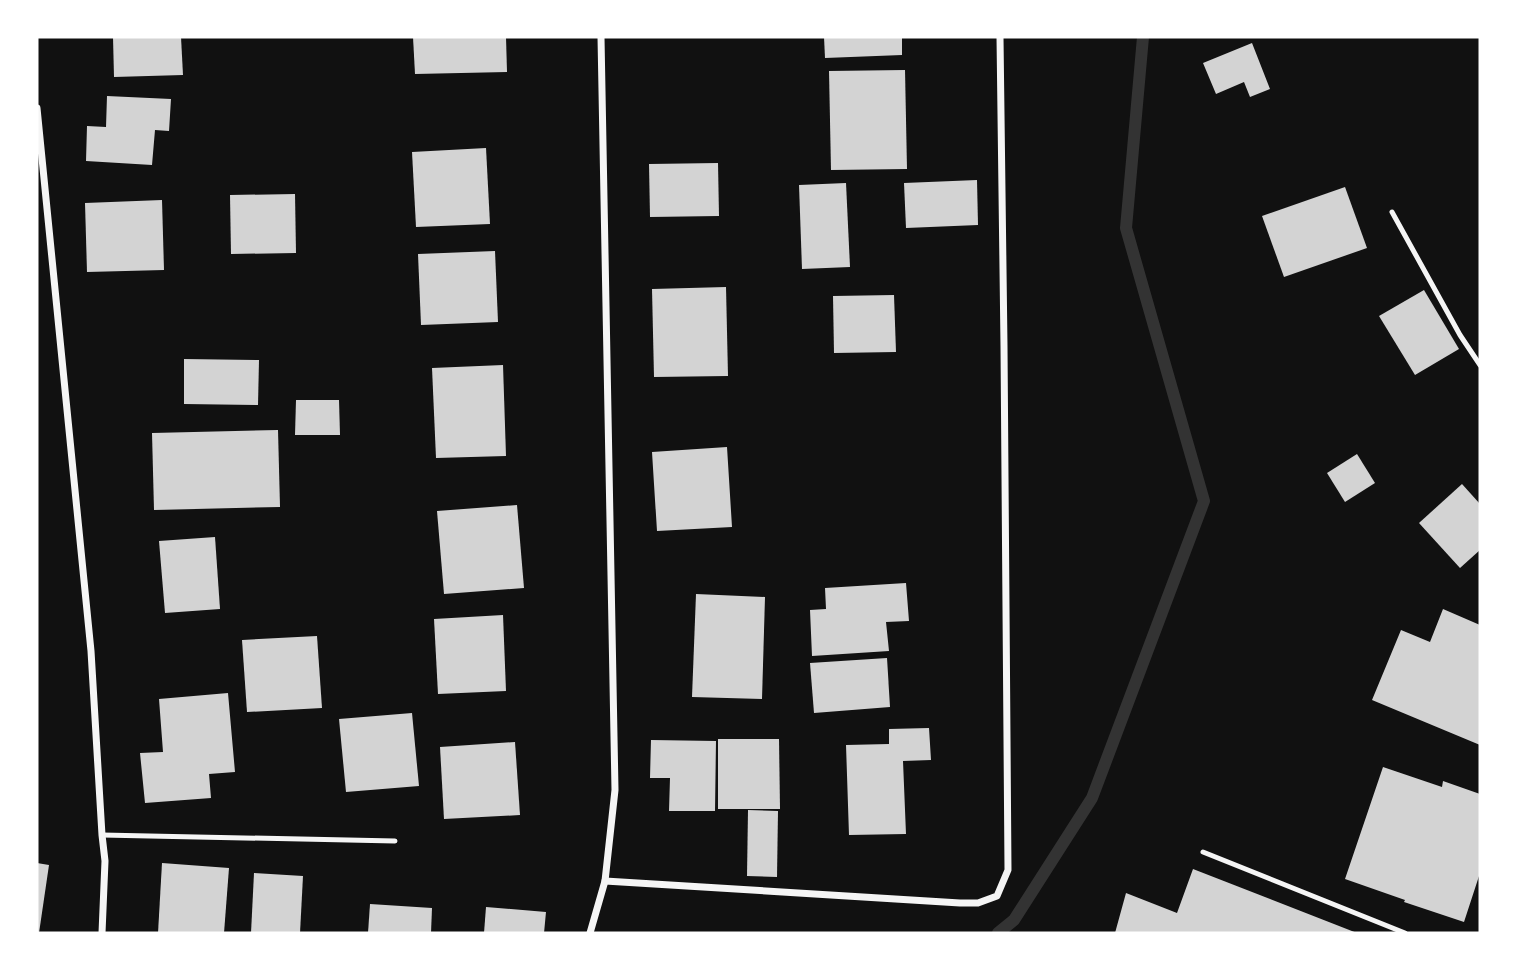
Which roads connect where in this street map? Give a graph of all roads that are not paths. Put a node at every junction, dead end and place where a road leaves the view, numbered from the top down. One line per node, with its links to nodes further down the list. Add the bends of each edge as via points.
1 (601, 37): 9 (street, via 615,790)
2 (1000, 37): 9 (street, via 1007,870 997,895 978,903 960,903)
3 (37, 108): 6 (street, via 91,651)
4 (1392, 212): 5 (lane)
5 (1480, 365)
6 (102, 835): 7 (lane); 10 (street)
7 (396, 841)
8 (1203, 852): 12 (lane)
9 (606, 881): 11 (street)
10 (102, 933)
11 (590, 933)
12 (1405, 933)

